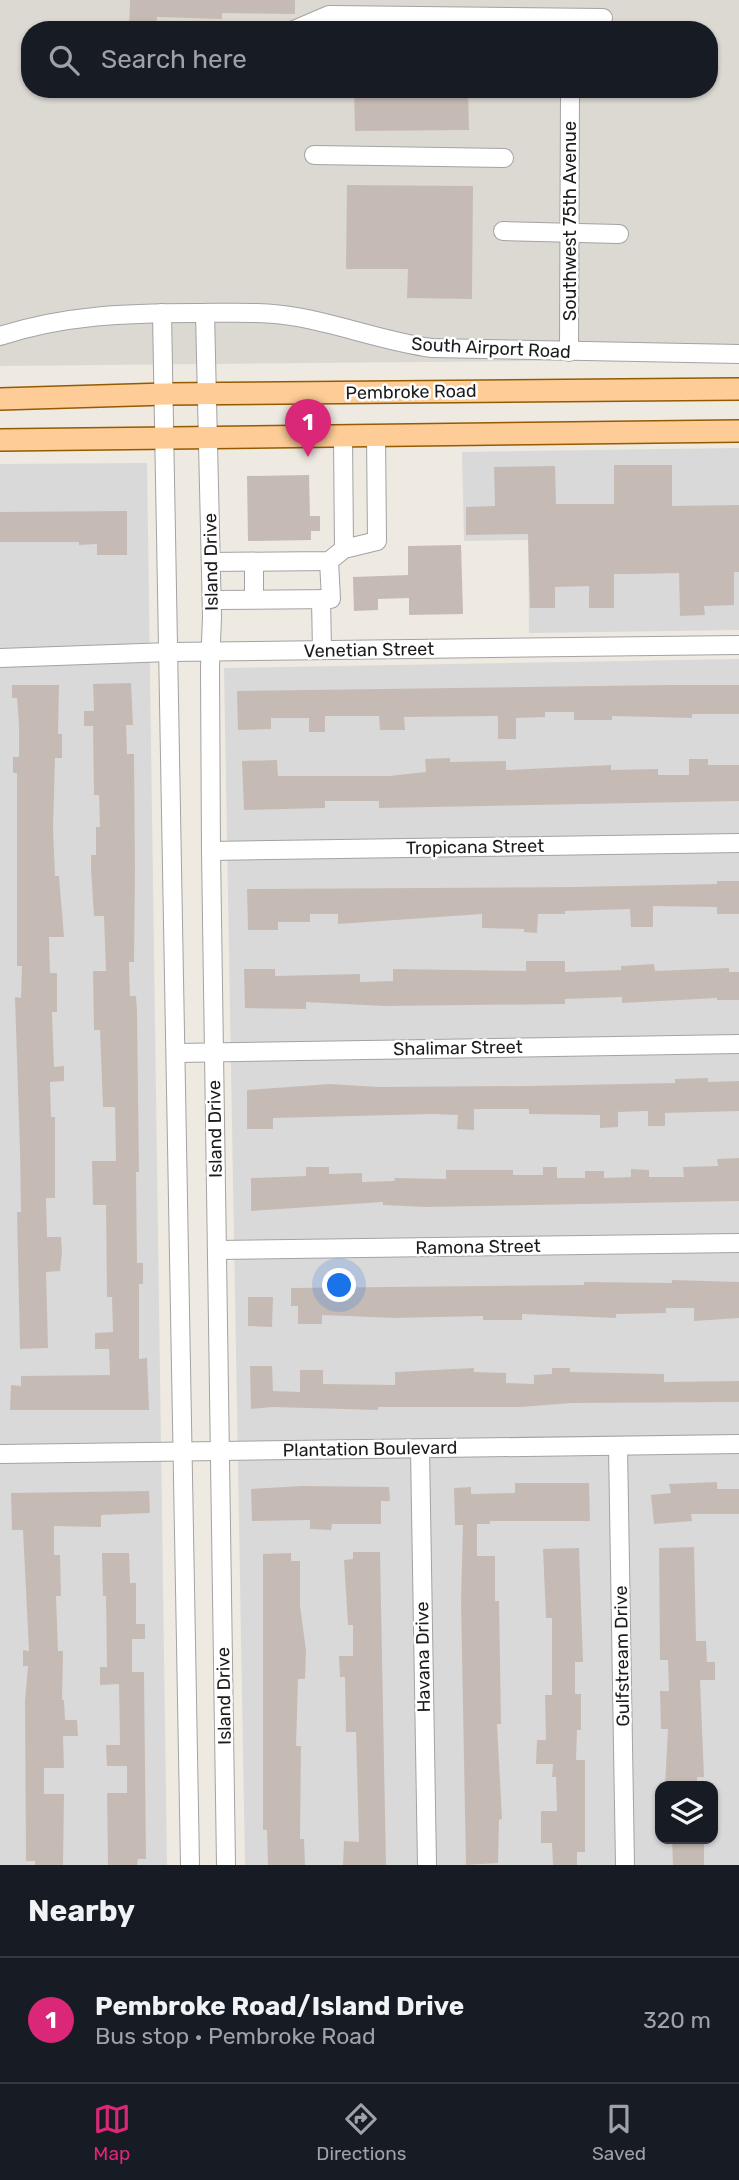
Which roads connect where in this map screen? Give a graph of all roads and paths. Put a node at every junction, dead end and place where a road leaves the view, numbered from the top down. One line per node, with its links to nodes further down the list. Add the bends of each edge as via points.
1 (603, 18): 4 (street)
2 (315, 21): 3 (street, via 329,15)
3 (490, 21)
4 (586, 21)
5 (570, 98): 9 (street, Southwest 75th Avenue)
6 (314, 155): 7 (street)
7 (504, 158)
8 (503, 231): 9 (street)
9 (570, 233): 10 (street); 14 (street, Southwest 75th Avenue)
10 (619, 234)
11 (162, 313): 12 (street, South Airport Road); 13 (street, South Airport Road, via 70,318); 17 (street)
12 (205, 313): 14 (street, South Airport Road, via 294,317 432,348); 18 (street)
13 (0, 336)
14 (569, 352): 15 (street, South Airport Road)
15 (739, 354)
16 (739, 389): 18 (main road, Pembroke Road)
17 (166, 394): 18 (main road, Pembroke Road); 19 (main road, Pembroke Road); 23 (street, Island Drive)
18 (207, 394): 24 (street, Island Drive)
19 (0, 399)
20 (739, 431): 21 (main road)
21 (376, 434): 22 (main road); 26 (street, via 377,541)
22 (343, 435): 24 (main road); 26 (street)
23 (166, 436): 24 (main road); 25 (main road); 35 (street, Island Drive)
24 (208, 436): 28 (street, Island Drive)
25 (0, 440)
26 (344, 549): 27 (street)
27 (329, 561): 29 (street); 31 (street, via 331,599)
28 (211, 562): 29 (street); 32 (street, Island Drive)
29 (254, 562): 30 (street)
30 (254, 599): 31 (street); 32 (street)
31 (321, 599): 34 (street)
32 (212, 600): 36 (street, Island Drive)
33 (739, 645): 34 (street, Venetian Street)
34 (322, 650): 36 (street, Venetian Street)
35 (170, 652): 36 (street, Venetian Street); 37 (street, Venetian Street); 41 (street, Island Drive)
36 (211, 652): 39 (street, Island Drive)
37 (0, 658)
38 (739, 843): 39 (street, Tropicana Street)
39 (211, 851): 42 (street, Island Drive)
40 (739, 1044): 42 (street, Shalimar Street)
41 (177, 1052): 42 (street, Shalimar Street); 48 (street, Island Drive)
42 (214, 1052): 44 (street, Island Drive)
43 (739, 1243): 44 (street, Ramona Street)
44 (217, 1250): 49 (street, Island Drive)
45 (739, 1444): 46 (street, Plantation Boulevard)
46 (618, 1446): 47 (street, Plantation Boulevard); 54 (street, Gulfstream Drive)
47 (420, 1449): 49 (street, Plantation Boulevard); 53 (street, Havana Drive)
48 (184, 1451): 49 (street, Plantation Boulevard); 50 (street, Plantation Boulevard); 51 (street, Island Drive)
49 (220, 1451): 52 (street, Island Drive)
50 (0, 1454)
51 (190, 1865)
52 (226, 1865)
53 (426, 1865)
54 (625, 1865)

